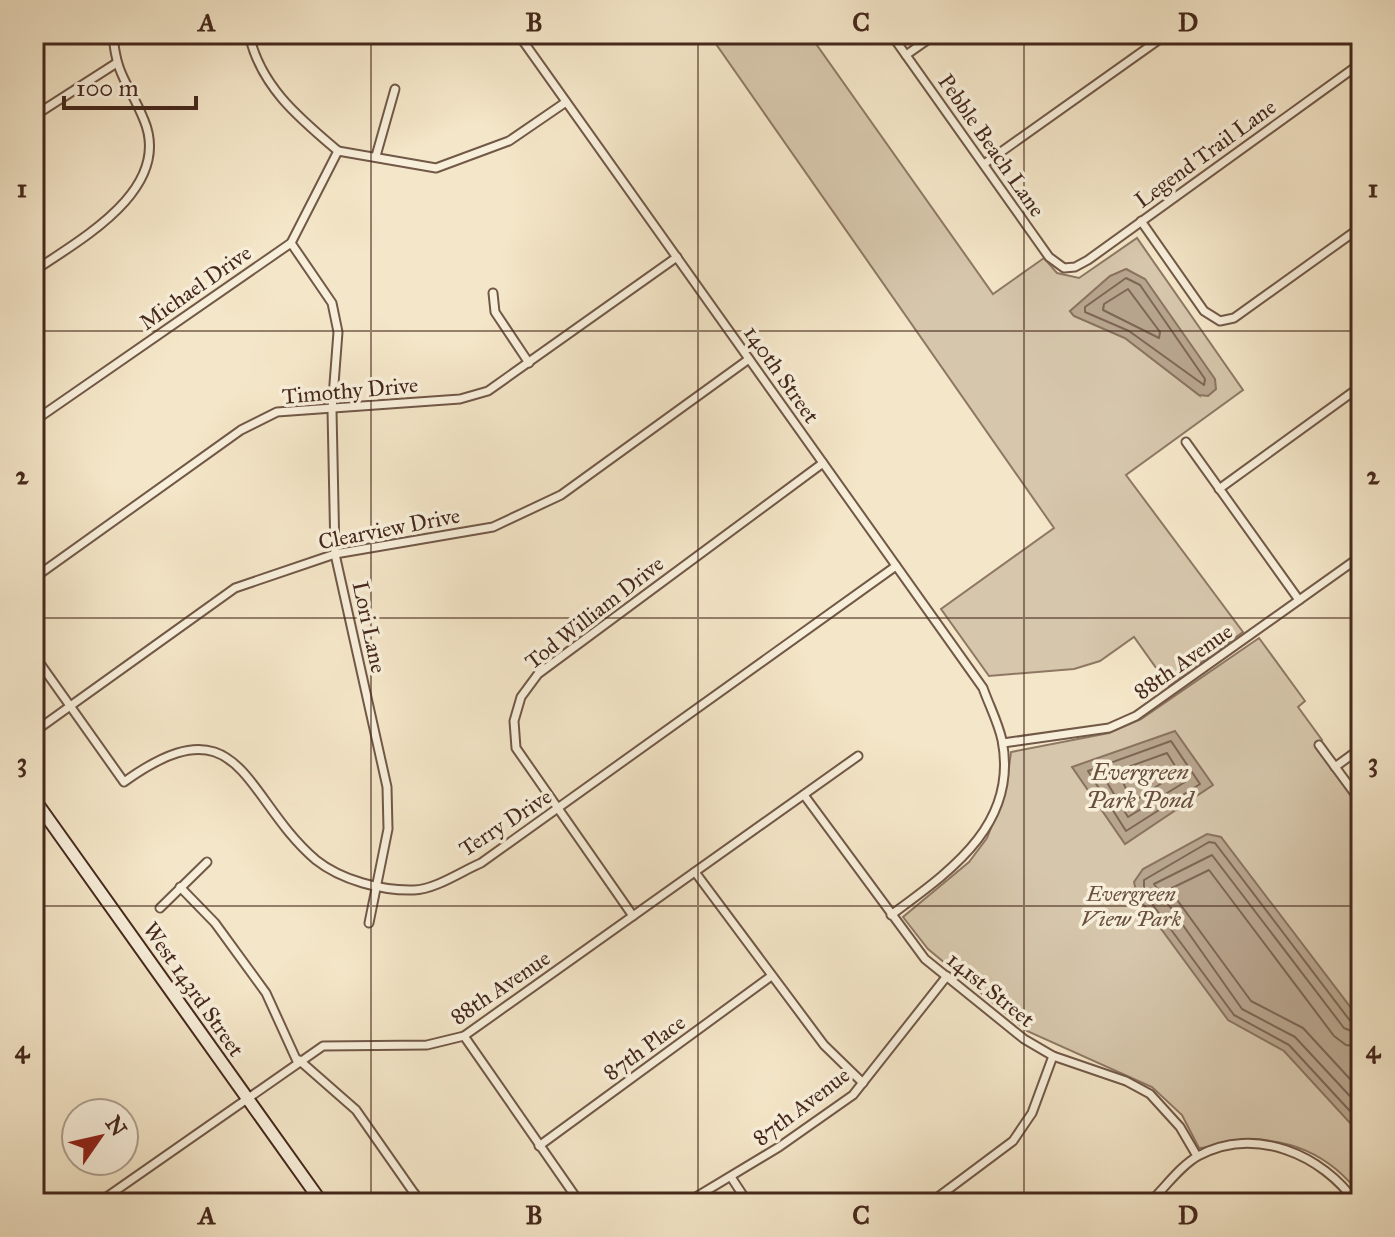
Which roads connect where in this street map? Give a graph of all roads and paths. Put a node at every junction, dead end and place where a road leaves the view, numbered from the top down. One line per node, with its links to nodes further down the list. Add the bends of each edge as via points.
1 (113, 34): 9 (street)
2 (249, 34): 13 (street, via 268,83)
3 (518, 34): 11 (street, 140th Street)
4 (891, 34): 7 (street, Pebble Beach Lane)
5 (936, 34): 7 (street)
6 (1167, 34): 15 (street)
7 (906, 55): 15 (street, Pebble Beach Lane)
8 (1361, 63): 16 (street, Legend Trail Lane)
9 (115, 64): 12 (street); 21 (street, via 148,129 145,169 132,195)
10 (395, 89): 14 (street)
11 (566, 102): 14 (street, via 501,146 436,168); 19 (street, 140th Street)
12 (34, 116)
13 (338, 151): 14 (street); 18 (street, Michael Drive)
14 (376, 156)
15 (984, 164): 20 (street, Pebble Beach Lane, via 1049,257)
16 (1141, 221): 17 (street, via 1204,311 1220,321 1234,318); 20 (street, Legend Trail Lane)
17 (1361, 227)
18 (291, 243): 26 (street, Lori Lane, via 332,303 338,332); 27 (street, Michael Drive)
19 (677, 257): 23 (street, 140th Street); 24 (street, Timothy Drive)
20 (1069, 268)
21 (34, 271)
22 (493, 293): 24 (street, via 495,312)
23 (749, 359): 29 (street, 140th Street); 31 (street, Clearview Drive, via 561,495 530,511 493,527)
24 (529, 363): 26 (street, Timothy Drive, via 488,391 460,399)
25 (1361, 386): 30 (street)
26 (332, 410): 31 (street, Lori Lane); 34 (street, Timothy Drive, via 277,412 241,430)
27 (34, 421)
28 (1186, 442): 30 (street)
29 (823, 463): 33 (street, 140th Street); 47 (street, Tod William Drive, via 538,674 521,697 514,721 516,748)
30 (1219, 489): 35 (street)
31 (335, 554): 37 (street, Clearview Drive, via 235,588); 51 (street, Lori Lane, via 387,787 388,829)
32 (1361, 556): 35 (street, 88th Avenue)
33 (896, 566): 39 (street, 140th Street, via 983,688); 47 (street, Terry Drive)
34 (34, 578)
35 (1299, 600): 39 (street, 88th Avenue, via 1136,716 1109,728)
36 (34, 655): 37 (street)
37 (69, 704): 38 (street, Clearview Drive); 51 (street, Terry Drive, via 124,782 174,753 198,748 219,754 242,767 317,860)
38 (34, 732)
39 (1003, 743): 53 (street, via 1000,788 982,835 958,865)
40 (1319, 745): 43 (street)
41 (1361, 748): 43 (street)
42 (858, 756): 44 (street, 88th Avenue)
43 (1335, 767): 46 (street)
44 (804, 795): 49 (street, 88th Avenue); 53 (street, 141st Street)
45 (34, 799): 62 (main road, West 143rd Street)
46 (1361, 802)
47 (556, 810): 51 (street, Terry Drive, via 481,863 417,891); 54 (street, Tod William Drive)
48 (207, 862): 50 (street)
49 (695, 872): 54 (street, 88th Avenue); 57 (street)
50 (180, 887): 52 (street); 60 (street, via 215,923 266,993)
51 (377, 887): 55 (street, Lori Lane)
52 (160, 908)
53 (891, 915): 56 (street, 141st Street, via 925,959)
54 (633, 916): 58 (street, 88th Avenue)
55 (369, 923)
56 (947, 976): 59 (street, 141st Street); 61 (street, 87th Avenue)
57 (770, 977): 61 (street, via 824,1045); 63 (street, 87th Place)
58 (464, 1036): 60 (street, 88th Avenue, via 427,1045 323,1046); 63 (street)
59 (1053, 1056): 64 (street, 141st Street, via 1150,1094); 74 (street, via 1032,1113 1013,1141)
60 (298, 1061): 62 (street, 88th Avenue); 66 (street, via 351,1104)
61 (863, 1083): 65 (street, 87th Avenue)
62 (246, 1097): 67 (street, 88th Avenue); 68 (main road, West 143rd Street)
63 (539, 1146): 71 (street)
64 (1197, 1156): 75 (street); 76 (street, via 1226,1146 1295,1152 1331,1172)
65 (731, 1177): 72 (street, 87th Avenue); 73 (street)
66 (415, 1194): 69 (street); 70 (street)
67 (98, 1203)
68 (322, 1203)
69 (402, 1203)
70 (421, 1203)
71 (580, 1203)
72 (686, 1203)
73 (748, 1203)
74 (930, 1203)
75 (1149, 1203)
76 (1356, 1203)

